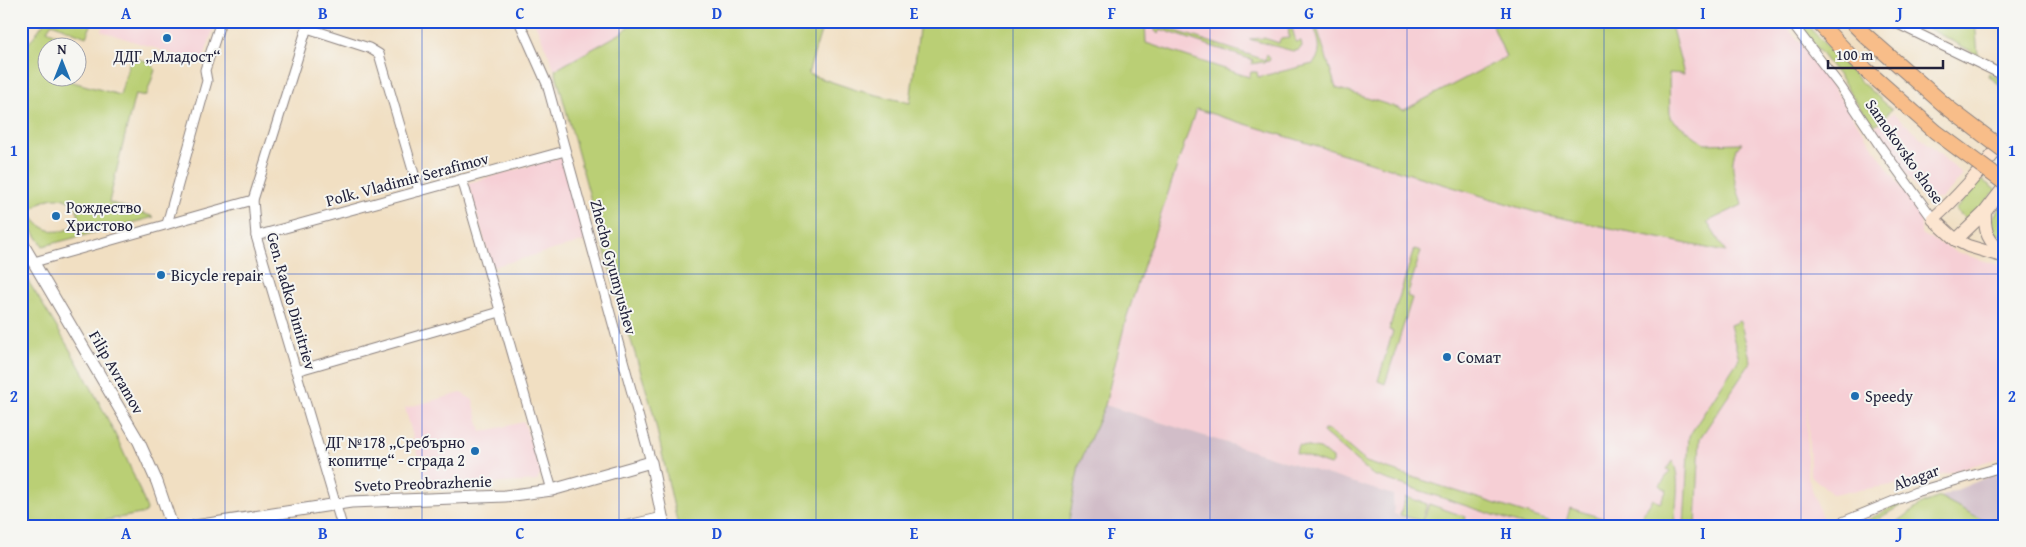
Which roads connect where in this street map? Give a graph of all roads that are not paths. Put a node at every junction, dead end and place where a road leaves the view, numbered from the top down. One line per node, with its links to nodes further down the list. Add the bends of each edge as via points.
1 (221, 21): 18 (street, via 205,70 207,81)
2 (519, 21): 10 (street, Zhecho Gyumyushev, via 547,84)
3 (1788, 21): 17 (street, Samokovsko shose, via 1834,79)
4 (1817, 21): 13 (highway, bridge, via 1849,55 1936,132)
5 (1851, 21): 11 (highway, bridge, via 1947,107)
6 (1892, 21): 8 (street)
7 (308, 24): 14 (street, via 379,54); 15 (street, Gen. Radko Dimitriev)
8 (2005, 76)
9 (2005, 139): 17 (main road, via 1971,182)
10 (565, 151): 12 (street, Polk. Vladimir Serafimov); 26 (street, Zhecho Gyumyushev)
11 (2005, 152)
12 (462, 179): 14 (street, Polk. Vladimir Serafimov); 24 (street)
13 (2005, 184): 16 (main road)
14 (418, 192): 19 (street, Polk. Vladimir Serafimov)
15 (253, 200): 18 (street); 19 (street, Gen. Radko Dimitriev)
16 (1985, 212): 20 (main road); 22 (main road, via 1987,236)
17 (1933, 219): 20 (main road, Samokovsko shose)
18 (166, 224): 23 (street)
19 (256, 236): 25 (street, Gen. Radko Dimitriev)
20 (1956, 240): 22 (main road, Samokovsko shose, via 1969,247)
21 (21, 241): 23 (street, Filip Avramov)
22 (2005, 256)
23 (34, 262): 32 (street, Filip Avramov, via 139,442)
24 (500, 312): 25 (street); 28 (street)
25 (296, 370): 29 (street, Gen. Radko Dimitriev)
26 (651, 462): 28 (street, Sveto Preobrazhenie); 30 (street, Zhecho Gyumyushev)
27 (2005, 466): 31 (street, Abagar, via 1916,492)
28 (552, 490): 29 (street, Sveto Preobrazhenie, via 505,496)
29 (336, 503): 33 (street, Sveto Preobrazhenie); 34 (street, Gen. Radko Dimitriev)
30 (664, 521): 35 (street)
31 (1840, 523)
32 (172, 526)
33 (195, 526)
34 (342, 526)
35 (624, 526)

